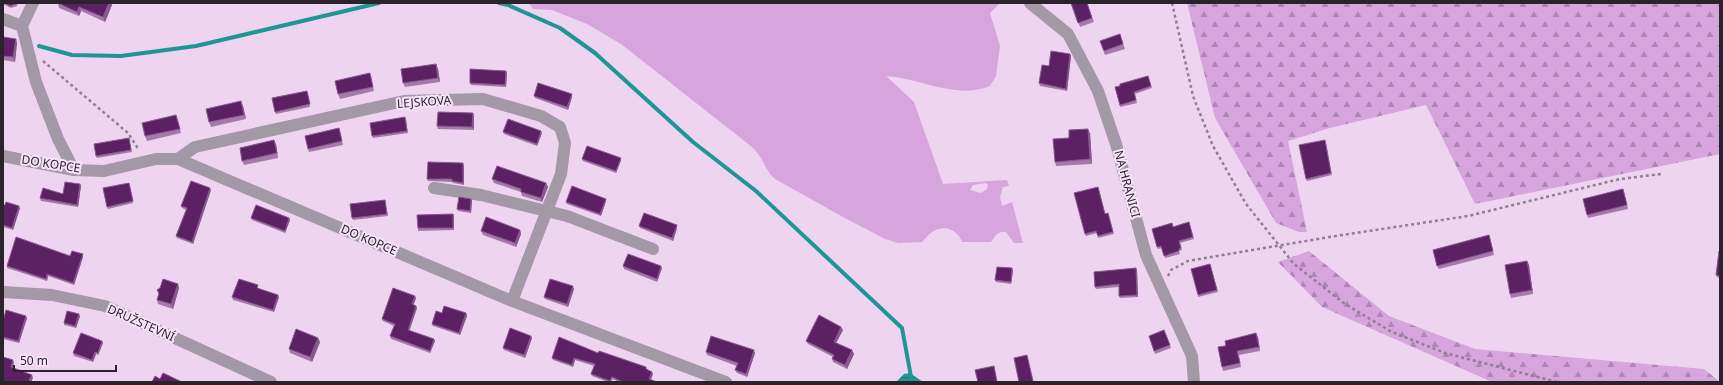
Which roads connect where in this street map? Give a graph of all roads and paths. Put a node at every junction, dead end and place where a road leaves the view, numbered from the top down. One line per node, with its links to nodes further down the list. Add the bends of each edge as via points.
1 (33, 3): 5 (street)
2 (1030, 3): 16 (street, NA HRANICI, via 1068,34 1098,91 1116,144 1146,255)
3 (1172, 3): 14 (path, via 1193,96 1213,146 1246,204)
4 (3, 19): 5 (street)
5 (22, 26): 10 (street, via 36,82 58,138)
6 (38, 56): 9 (path, via 128,134)
7 (3, 156): 10 (street, DO KOPCE)
8 (178, 159): 9 (street, DO KOPCE, via 156,158); 13 (street, LEJSKOVA, via 195,147 404,101 483,99 541,116 560,126 565,143 561,174); 18 (street, DO KOPCE)
9 (144, 161): 10 (street, DO KOPCE, via 104,171)
10 (74, 170)
11 (1661, 174): 14 (path, via 1620,179 1468,216)
12 (434, 188): 13 (street, via 481,195)
13 (547, 212): 15 (street, via 567,216); 18 (street, LEJSKOVA)
14 (1280, 246): 16 (path, via 1188,261 1171,270); 22 (path, via 1294,264 1345,304 1392,332 1445,353)
15 (653, 249)
16 (1161, 288): 21 (street, NA HRANICI, via 1192,356)
17 (3, 292): 19 (street, DRUŽSTEVNÍ, via 52,295 105,306)
18 (512, 301): 20 (street, DO KOPCE)
19 (271, 382)
20 (726, 382)
21 (1194, 382)
22 (1557, 382)

